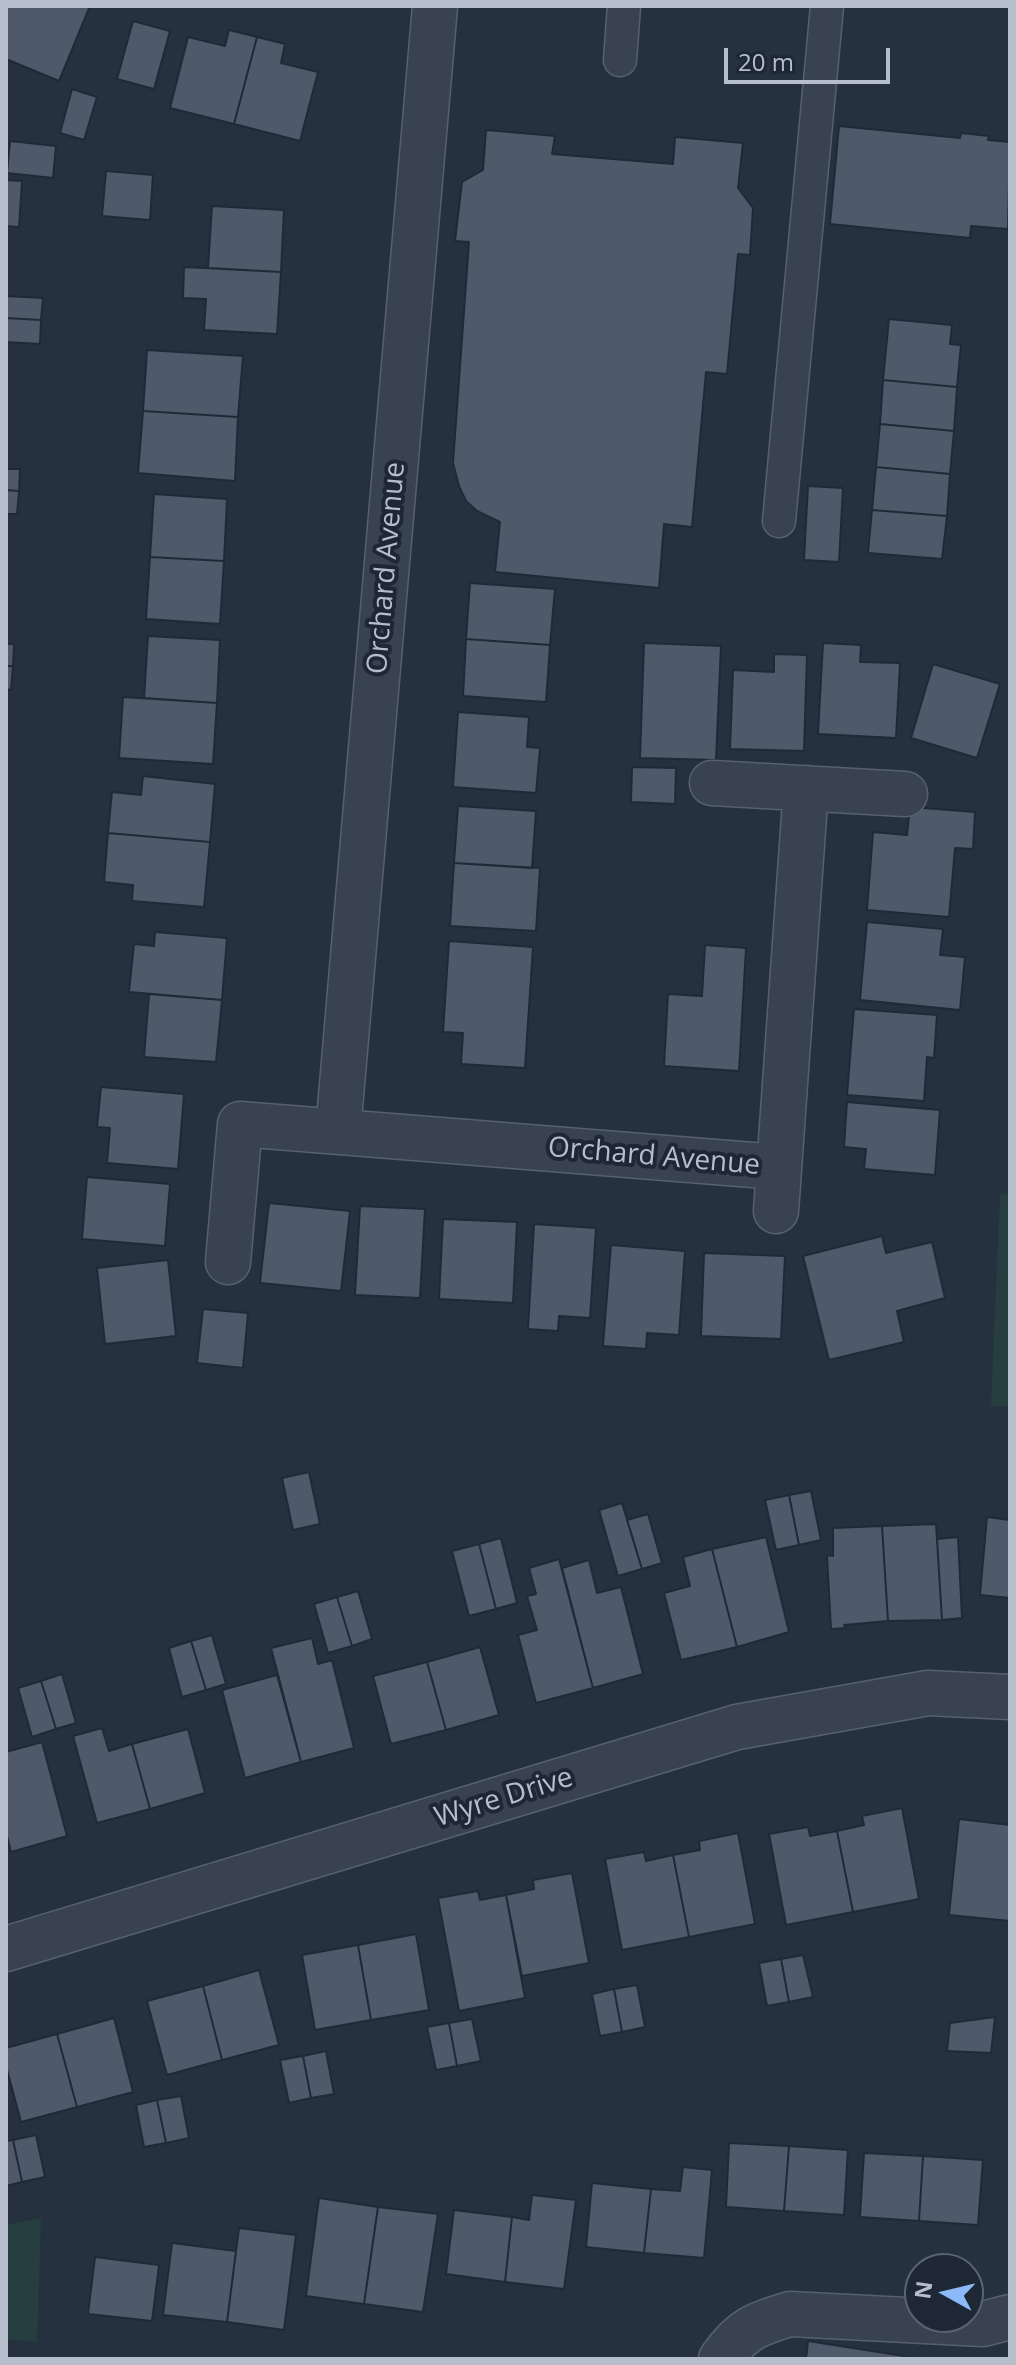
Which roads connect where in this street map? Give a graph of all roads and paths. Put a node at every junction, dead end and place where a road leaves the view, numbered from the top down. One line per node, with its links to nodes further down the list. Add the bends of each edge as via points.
1 (435, 6): 9 (street, Orchard Avenue)
2 (624, 6): 4 (lane)
3 (827, 6): 5 (lane)
4 (620, 60)
5 (779, 521)
6 (712, 783): 7 (street)
7 (806, 788): 8 (street); 10 (street, Orchard Avenue)
8 (905, 794)
9 (338, 1131): 10 (street, Orchard Avenue); 12 (street, Orchard Avenue, via 240,1124)
10 (778, 1167): 11 (street, Orchard Avenue)
11 (776, 1211)
12 (228, 1262)
13 (1010, 1697): 14 (street, Wyre Drive, via 928,1693 737,1727)
14 (6, 1949)
15 (1010, 2317): 16 (street, via 983,2324 790,2314 736,2338)
16 (721, 2359)

